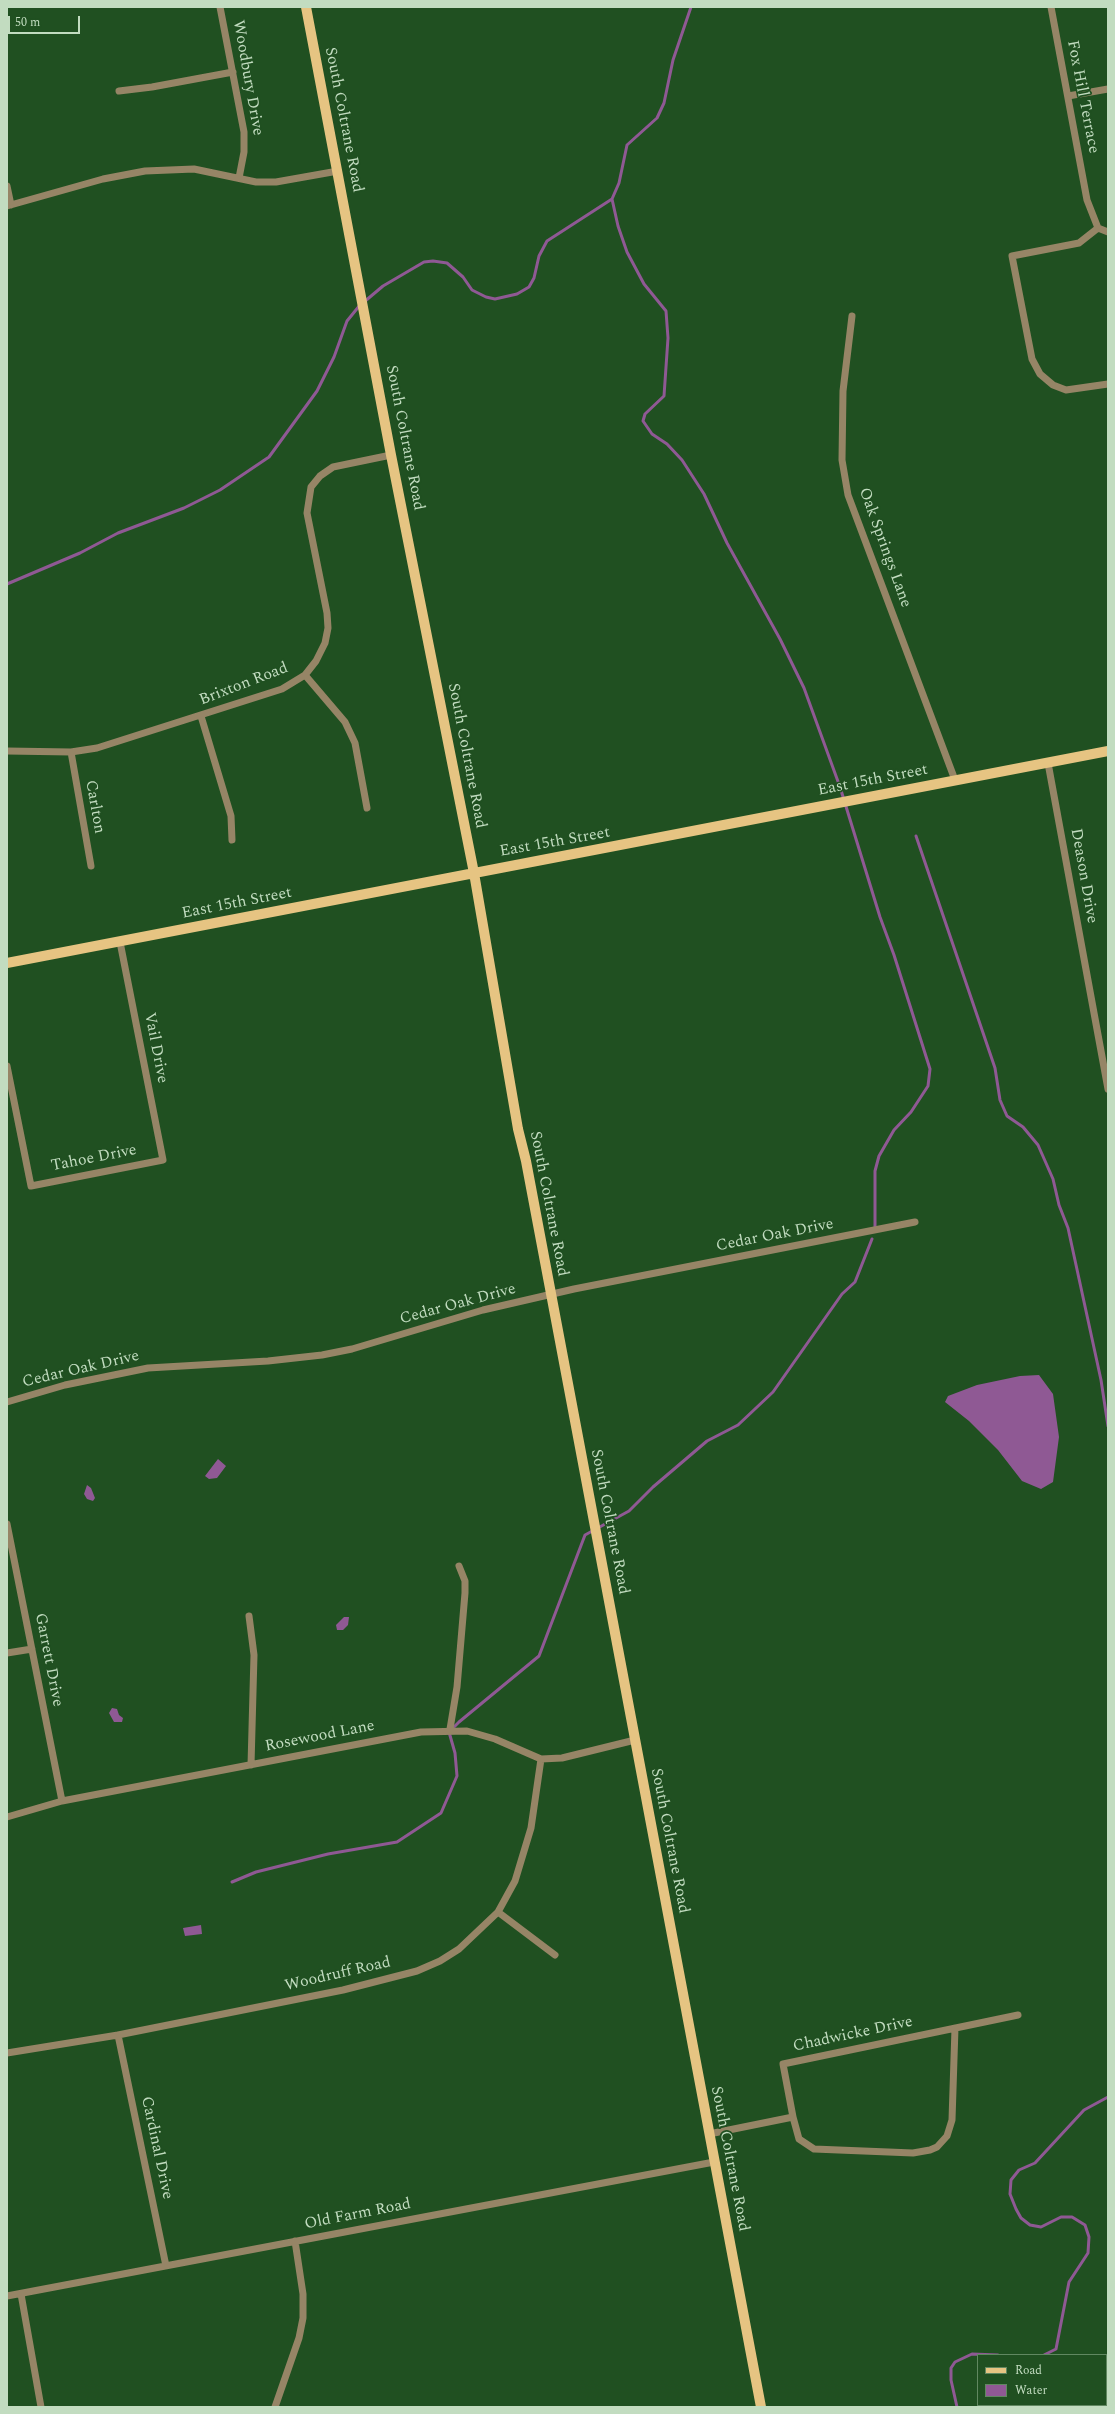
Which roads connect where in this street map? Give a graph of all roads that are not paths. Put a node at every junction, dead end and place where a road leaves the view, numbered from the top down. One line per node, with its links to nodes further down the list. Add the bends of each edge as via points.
1 (220, 7): 4 (street, Woodbury Drive)
2 (306, 7): 8 (main road, South Coltrane Road)
3 (1051, 7): 7 (street, Fox Hill Terrace)
4 (233, 72): 6 (street, via 152,88); 9 (street, Woodbury Drive, via 244,132 244,152)
5 (1108, 88): 7 (street)
6 (119, 91)
7 (1068, 96): 12 (street, Fox Hill Terrace, via 1087,200)
8 (338, 171): 9 (street, via 276,182 256,182); 16 (main road, South Coltrane Road)
9 (239, 178): 11 (street, via 194,170 145,171 102,179)
10 (7, 186): 11 (street)
11 (9, 205)
12 (1098, 228): 13 (street); 15 (street, via 1078,243 1012,256 1032,359 1046,380 1066,390)
13 (1108, 232)
14 (852, 316): 23 (street, Oak Springs Lane, via 843,391 842,460 848,495)
15 (1108, 384)
16 (391, 455): 17 (street, Brixton Road, via 333,467 320,476 311,487 307,514 328,628 325,643); 27 (main road, South Coltrane Road)
17 (305, 675): 18 (street, Brixton Road, via 282,689); 24 (street, via 345,722 355,743)
18 (201, 716): 21 (street, Brixton Road, via 97,748); 25 (street, via 232,816)
19 (7, 751): 21 (street, Brixton Road)
20 (1108, 751): 22 (main road, East 15th Street)
21 (71, 752): 26 (street, Carlton)
22 (1048, 763): 23 (main road, East 15th Street); 31 (street, Deason Drive)
23 (955, 780): 27 (main road, East 15th Street)
24 (367, 808)
25 (232, 840)
26 (91, 866)
27 (474, 873): 28 (main road, East 15th Street); 34 (main road, South Coltrane Road, via 518,1129)
28 (120, 942): 29 (main road, East 15th Street); 32 (street, Vail Drive)
29 (7, 963)
30 (7, 1066): 32 (street, Tahoe Drive, via 31,1186)
31 (1108, 1089)
32 (163, 1160)
33 (915, 1222): 34 (street, Cedar Oak Drive)
34 (550, 1295): 35 (street, Cedar Oak Drive, via 483,1310 352,1349 322,1355 140,1370 65,1385); 42 (main road, South Coltrane Road)
35 (7, 1402)
36 (7, 1524): 39 (street, Garrett Drive)
37 (459, 1566): 41 (street, via 465,1581 465,1593 457,1687)
38 (249, 1616): 44 (street, via 254,1654)
39 (32, 1648): 40 (street); 45 (street, Garrett Drive)
40 (7, 1653)
41 (450, 1729): 43 (street, Rosewood Lane, via 495,1739); 44 (street, Rosewood Lane, via 421,1732)
42 (635, 1740): 43 (street, Rosewood Lane, via 562,1758); 54 (main road, South Coltrane Road)
43 (540, 1759): 47 (street, Woodruff Road, via 531,1828 515,1881)
44 (251, 1765): 45 (street, Rosewood Lane)
45 (62, 1801): 46 (street, Rosewood Lane)
46 (7, 1817)
47 (498, 1912): 48 (street); 51 (street, Woodruff Road, via 459,1949 417,1971 343,1990)
48 (555, 1955)
49 (1018, 2015): 50 (street, Chadwicke Drive)
50 (955, 2028): 53 (street, Chadwicke Drive, via 783,2064); 53 (street, via 952,2120 947,2136 930,2150 913,2153 814,2149 799,2138)
51 (118, 2034): 52 (street, Woodruff Road); 57 (street, Cardinal Drive)
52 (7, 2052)
53 (793, 2117): 54 (street)
54 (709, 2134): 55 (main road, South Coltrane Road)
55 (714, 2162): 56 (street, Old Farm Road); 62 (main road, South Coltrane Road)
56 (295, 2241): 57 (street, Old Farm Road); 61 (street, via 303,2294 303,2318 299,2338)
57 (166, 2266): 58 (street, Old Farm Road)
58 (21, 2294): 59 (street, Old Farm Road); 60 (street)
59 (7, 2296)
60 (41, 2407)
61 (274, 2407)
62 (761, 2407)

